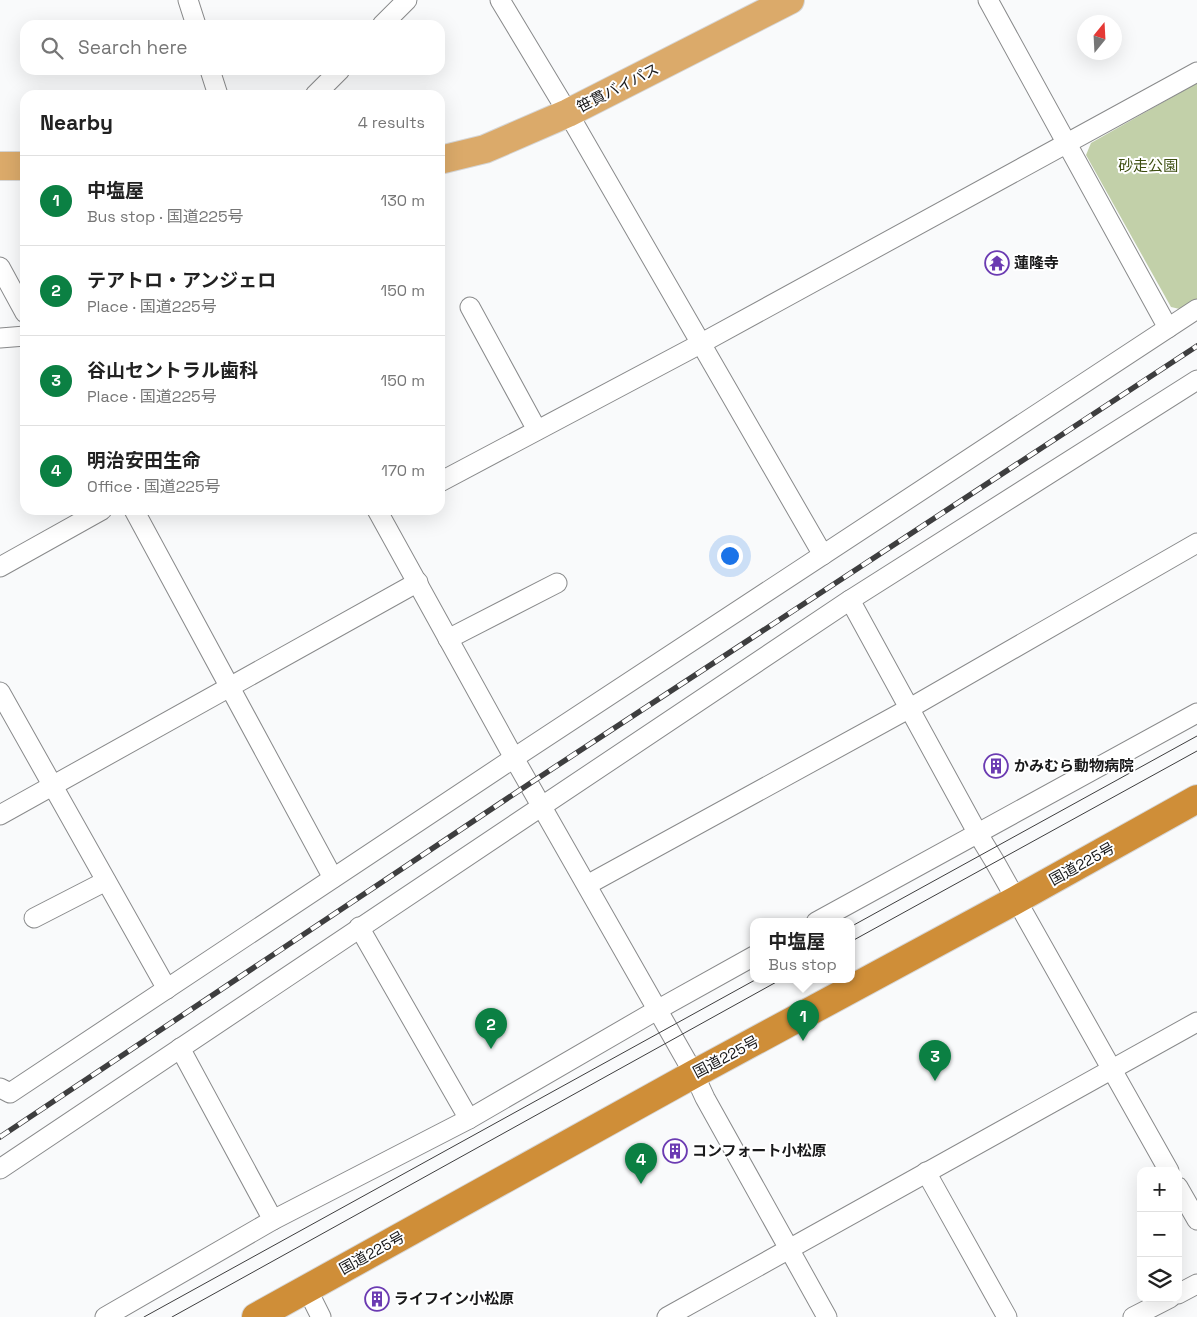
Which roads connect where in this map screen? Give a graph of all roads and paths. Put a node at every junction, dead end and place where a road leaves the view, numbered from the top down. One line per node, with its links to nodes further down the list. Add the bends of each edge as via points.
1 (188, 0): 6 (street)
2 (407, 0): 7 (street)
3 (500, 0): 13 (street)
4 (790, 0): 13 (main road, 笹貫バイパス)
5 (988, 0): 14 (street)
6 (194, 20)
7 (387, 20)
8 (1197, 72): 14 (street)
9 (212, 75): 11 (street)
10 (335, 75): 12 (street)
11 (216, 90)
12 (320, 90)
13 (568, 113): 15 (main road, 笹貫バイパス, via 485,149); 25 (street)
14 (1067, 144): 22 (street); 25 (street)
15 (445, 159)
16 (0, 166): 17 (main road)
17 (20, 166)
18 (0, 266): 19 (street)
19 (20, 303)
20 (470, 306): 27 (street)
21 (1197, 309): 22 (street)
22 (1168, 328): 33 (street)
23 (20, 336): 24 (street)
24 (0, 338)
25 (700, 344): 27 (street); 33 (street)
26 (1195, 387): 37 (street)
27 (537, 430): 28 (street)
28 (445, 479)
29 (93, 515): 34 (street)
30 (137, 515): 39 (street)
31 (384, 515): 35 (street)
32 (1197, 543): 41 (street)
33 (823, 556): 43 (street)
34 (0, 567)
35 (418, 582): 38 (street); 39 (street)
36 (557, 583): 38 (street)
37 (850, 600): 41 (street); 46 (street)
38 (448, 639): 43 (street)
39 (230, 687): 44 (street); 49 (street)
40 (0, 692): 44 (street)
41 (910, 708): 48 (street); 51 (street)
42 (1197, 713): 48 (street)
43 (514, 758): 46 (street); 49 (street)
44 (53, 785): 47 (street); 50 (street)
45 (1197, 799): 52 (highway, 国道225号)
46 (541, 805): 51 (street); 55 (street)
47 (0, 814)
48 (978, 834): 52 (street); 54 (street)
49 (333, 878): 57 (street)
50 (106, 881): 53 (street); 57 (street)
51 (587, 884): 58 (street)
52 (1016, 900): 61 (street); 62 (highway, 国道225号)
53 (34, 918)
54 (823, 918)
55 (359, 927): 60 (street); 64 (street)
56 (750, 958): 58 (street)
57 (167, 989): 63 (street, via 10,1093)
58 (658, 1010): 62 (street); 64 (street)
59 (1197, 1022): 61 (street)
60 (180, 1048): 66 (street); 69 (street)
61 (1112, 1070): 65 (street); 67 (street)
62 (694, 1074): 71 (street); 73 (highway, 国道225号)
63 (0, 1088)
64 (469, 1118): 69 (street)
65 (1167, 1167)
66 (0, 1168)
67 (926, 1172): 71 (street); 81 (street)
68 (1182, 1194): 70 (street)
69 (273, 1220): 77 (street)
70 (1197, 1220)
71 (790, 1249): 76 (street); 80 (street)
72 (1197, 1284): 74 (street)
73 (307, 1289): 78 (highway, 国道225号); 79 (street)
74 (1182, 1292)
75 (1162, 1302): 82 (street)
76 (669, 1316)
77 (105, 1317)
78 (256, 1317)
79 (322, 1317)
80 (827, 1317)
81 (1007, 1317)
82 (1132, 1317)

